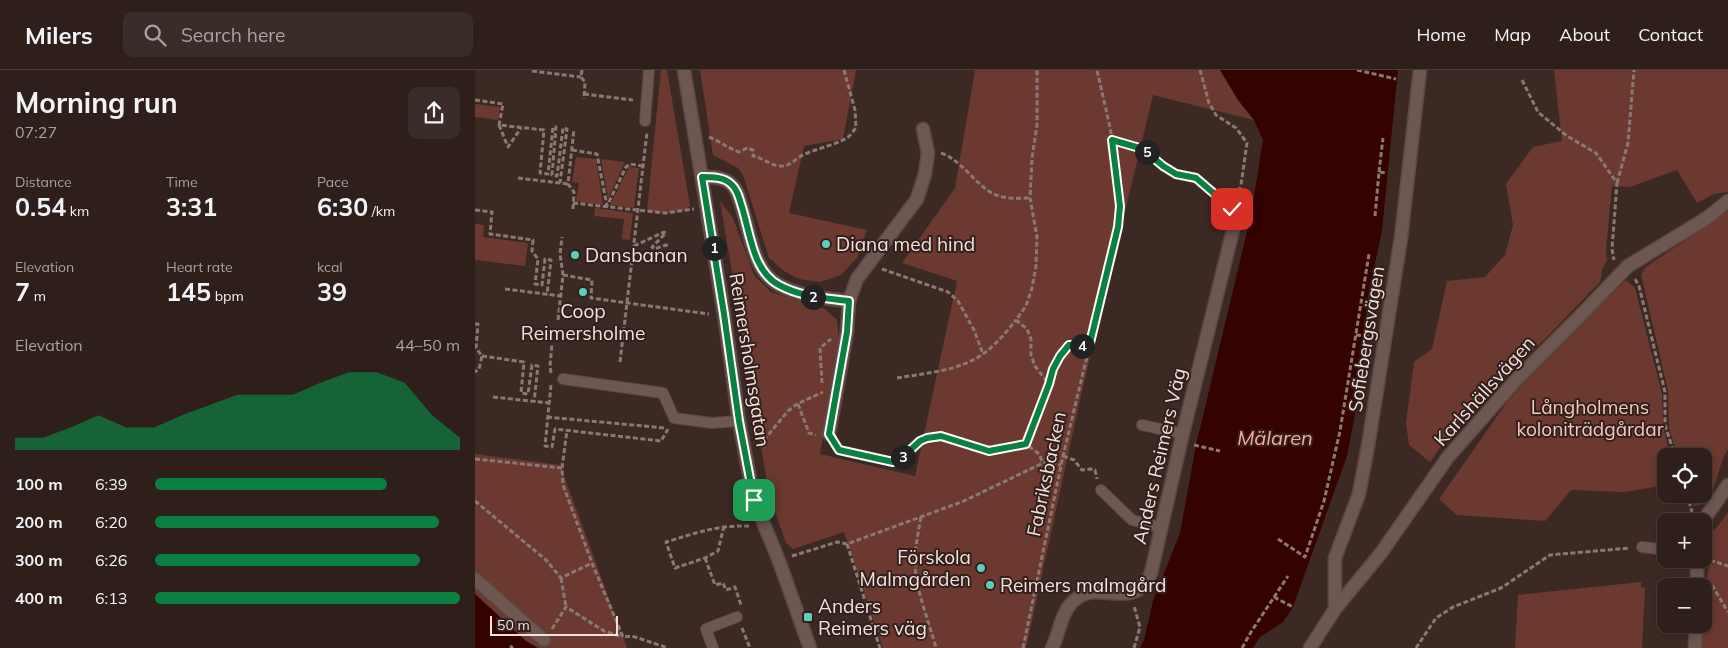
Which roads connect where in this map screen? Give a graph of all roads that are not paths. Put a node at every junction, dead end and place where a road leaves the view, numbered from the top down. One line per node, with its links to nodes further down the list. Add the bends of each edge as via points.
1 (649, 70): 4 (lane)
2 (684, 70): 6 (street, Reimersholmsgatan)
3 (1420, 70): 22 (street, Sofiebergsvägen, via 1401,238 1368,446 1359,494 1335,558)
4 (645, 121)
5 (923, 129): 9 (street, via 928,153 917,199 861,274)
6 (702, 177): 9 (street, via 717,177 731,183 738,194 757,260 766,275 778,285 807,296); 11 (street, Reimersholmsgatan)
7 (1728, 201): 22 (street, Karlshällsvägen, via 1707,218 1627,266 1516,380 1448,457 1381,553)
8 (1232, 209): 14 (street, Anders Reimers Väg, via 1233,230)
9 (849, 301): 13 (street, via 847,332)
10 (563, 379): 11 (lane, via 663,393 674,418 712,423)
11 (739, 421): 27 (street, Reimersholmsgatan, via 754,500)
12 (1142, 425): 14 (lane)
13 (829, 434)
14 (1183, 434): 18 (street, Anders Reimers Väg)
15 (1728, 485): 17 (street)
16 (1101, 490): 18 (lane, via 1132,520)
17 (1703, 513)
18 (1161, 528): 28 (street, Anders Reimers Väg, via 1147,582 1130,593 1085,593 1075,599 1065,614)
19 (1643, 547): 20 (lane)
20 (1657, 549)
21 (475, 579): 25 (street)
22 (1335, 609): 29 (street, Karlshällsvägen)
23 (737, 617): 26 (lane, via 706,629)
24 (1696, 633): 30 (street)
25 (544, 640)
26 (713, 648)
27 (810, 648)
28 (1053, 648)
29 (1310, 648)
30 (1695, 648)

